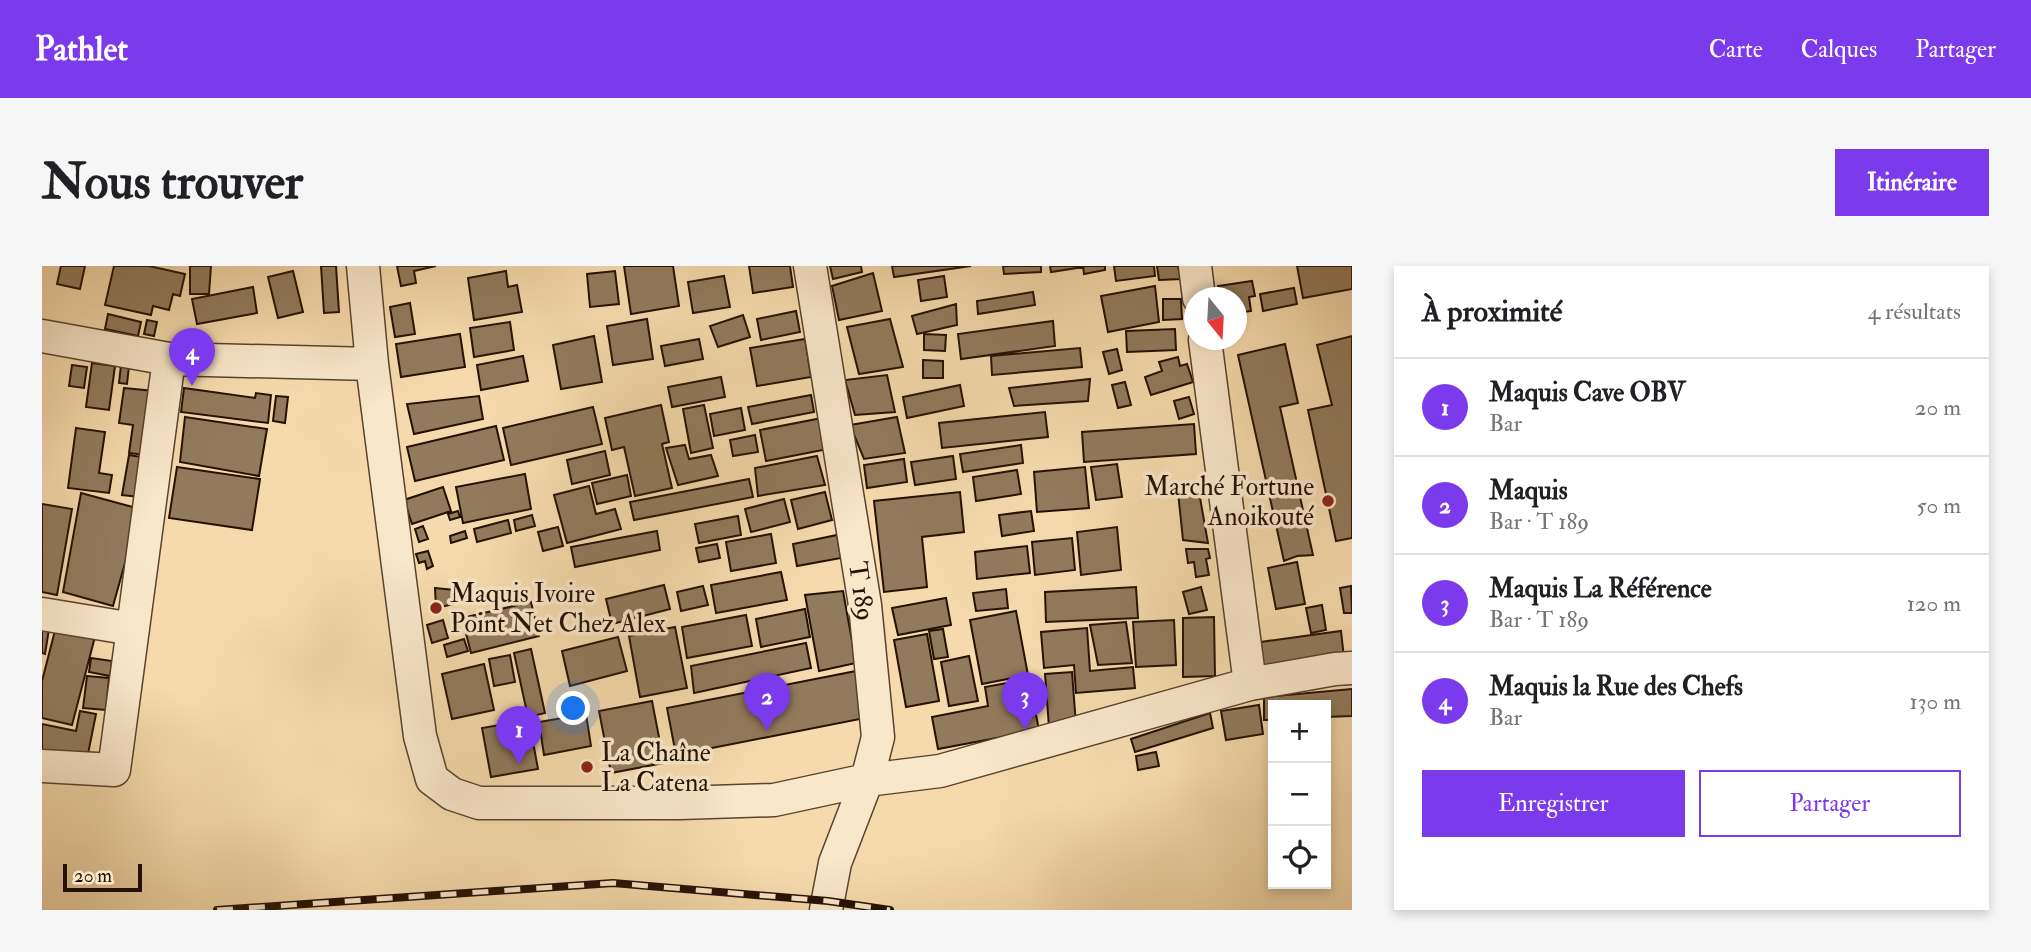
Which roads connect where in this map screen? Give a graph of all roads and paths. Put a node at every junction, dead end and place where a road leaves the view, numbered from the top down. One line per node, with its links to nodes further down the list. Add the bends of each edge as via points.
1 (363, 266): 8 (street)
2 (810, 266): 14 (street, T 189, via 874,681 878,737)
3 (1195, 266): 4 (street)
4 (1198, 287)
5 (42, 336): 7 (street)
6 (1206, 350): 12 (street)
7 (169, 359): 8 (street); 10 (street)
8 (372, 364): 14 (street, via 420,736 432,779 452,794 479,803 774,800)
9 (42, 614): 10 (street)
10 (133, 629): 13 (street, via 114,770)
11 (1352, 668): 12 (street)
12 (1250, 684): 14 (street, via 940,772)
13 (42, 766)
14 (867, 780): 15 (street, T 189, via 835,863)
15 (826, 910)

